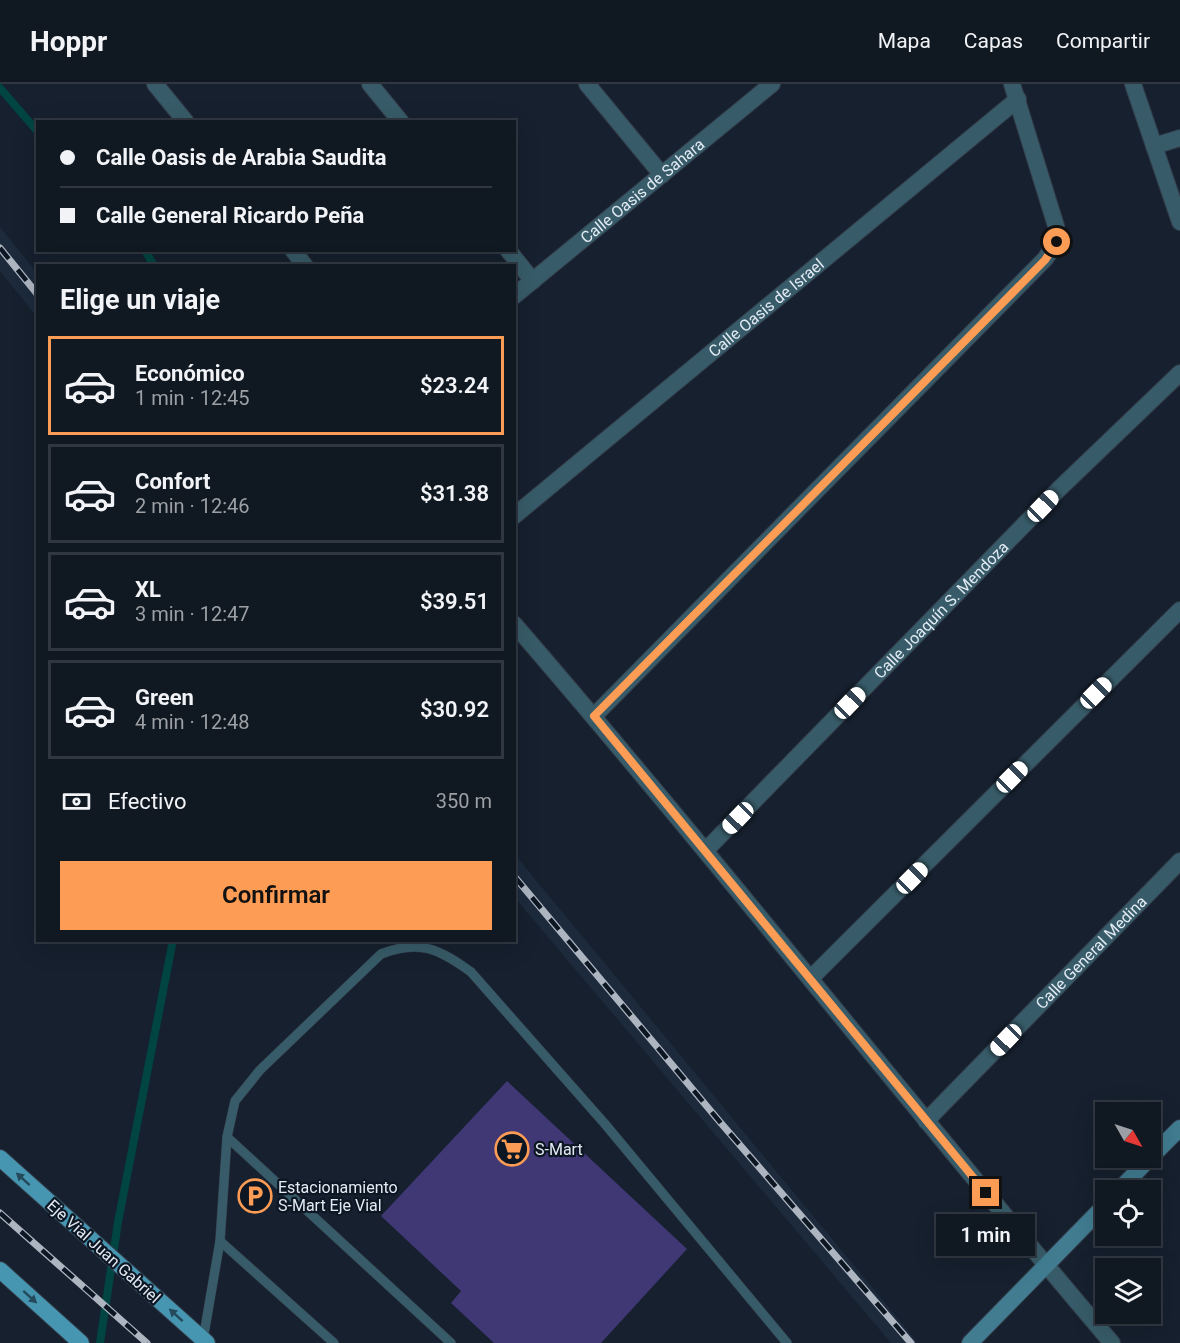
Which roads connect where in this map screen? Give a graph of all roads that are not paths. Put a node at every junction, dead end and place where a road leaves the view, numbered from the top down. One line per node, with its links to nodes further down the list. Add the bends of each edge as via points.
1 (155, 84): 7 (street)
2 (370, 84): 8 (street)
3 (587, 84): 11 (street)
4 (772, 84): 11 (street, Calle Oasis de Sahara)
5 (1133, 84): 10 (street)
6 (1015, 91): 17 (street, Calle Oasis de Israel); 20 (street, via 1056,226 1057,242 1045,260)
7 (184, 120)
8 (399, 120)
9 (1180, 138): 10 (street)
10 (1154, 146): 12 (street)
11 (662, 175): 14 (street, Calle Oasis de Sahara)
12 (1180, 222)
13 (510, 252): 14 (street)
14 (533, 281): 15 (street, Calle Oasis de Sahara)
15 (516, 294)
16 (1180, 373): 21 (street, Calle Joaquín S. Mendoza, via 1059,489)
17 (516, 514)
18 (1180, 610): 23 (street)
19 (516, 626): 20 (street)
20 (594, 716): 21 (street)
21 (706, 850): 23 (street)
22 (1180, 861): 24 (street, Calle General Medina)
23 (811, 978): 24 (street)
24 (926, 1121): 33 (street)
25 (1180, 1128): 27 (main road)
26 (227, 1137): 32 (lane); 38 (lane); 39 (lane, via 235,1101 260,1070 381,954 419,945 447,955 471,972 502,1005)
27 (1161, 1147)
28 (0, 1158): 35 (main road, Eje Vial Juan Gabriel, one-way to 28)
29 (1140, 1168): 30 (main road)
30 (1129, 1180)
31 (1095, 1215): 33 (main road)
32 (220, 1241): 35 (lane); 37 (lane)
33 (1045, 1265): 40 (main road); 41 (street)
34 (0, 1270): 36 (main road, one-way to 36)
35 (205, 1341)
36 (81, 1343)
37 (334, 1343)
38 (451, 1343)
39 (787, 1343)
40 (970, 1343)
41 (1112, 1343)

